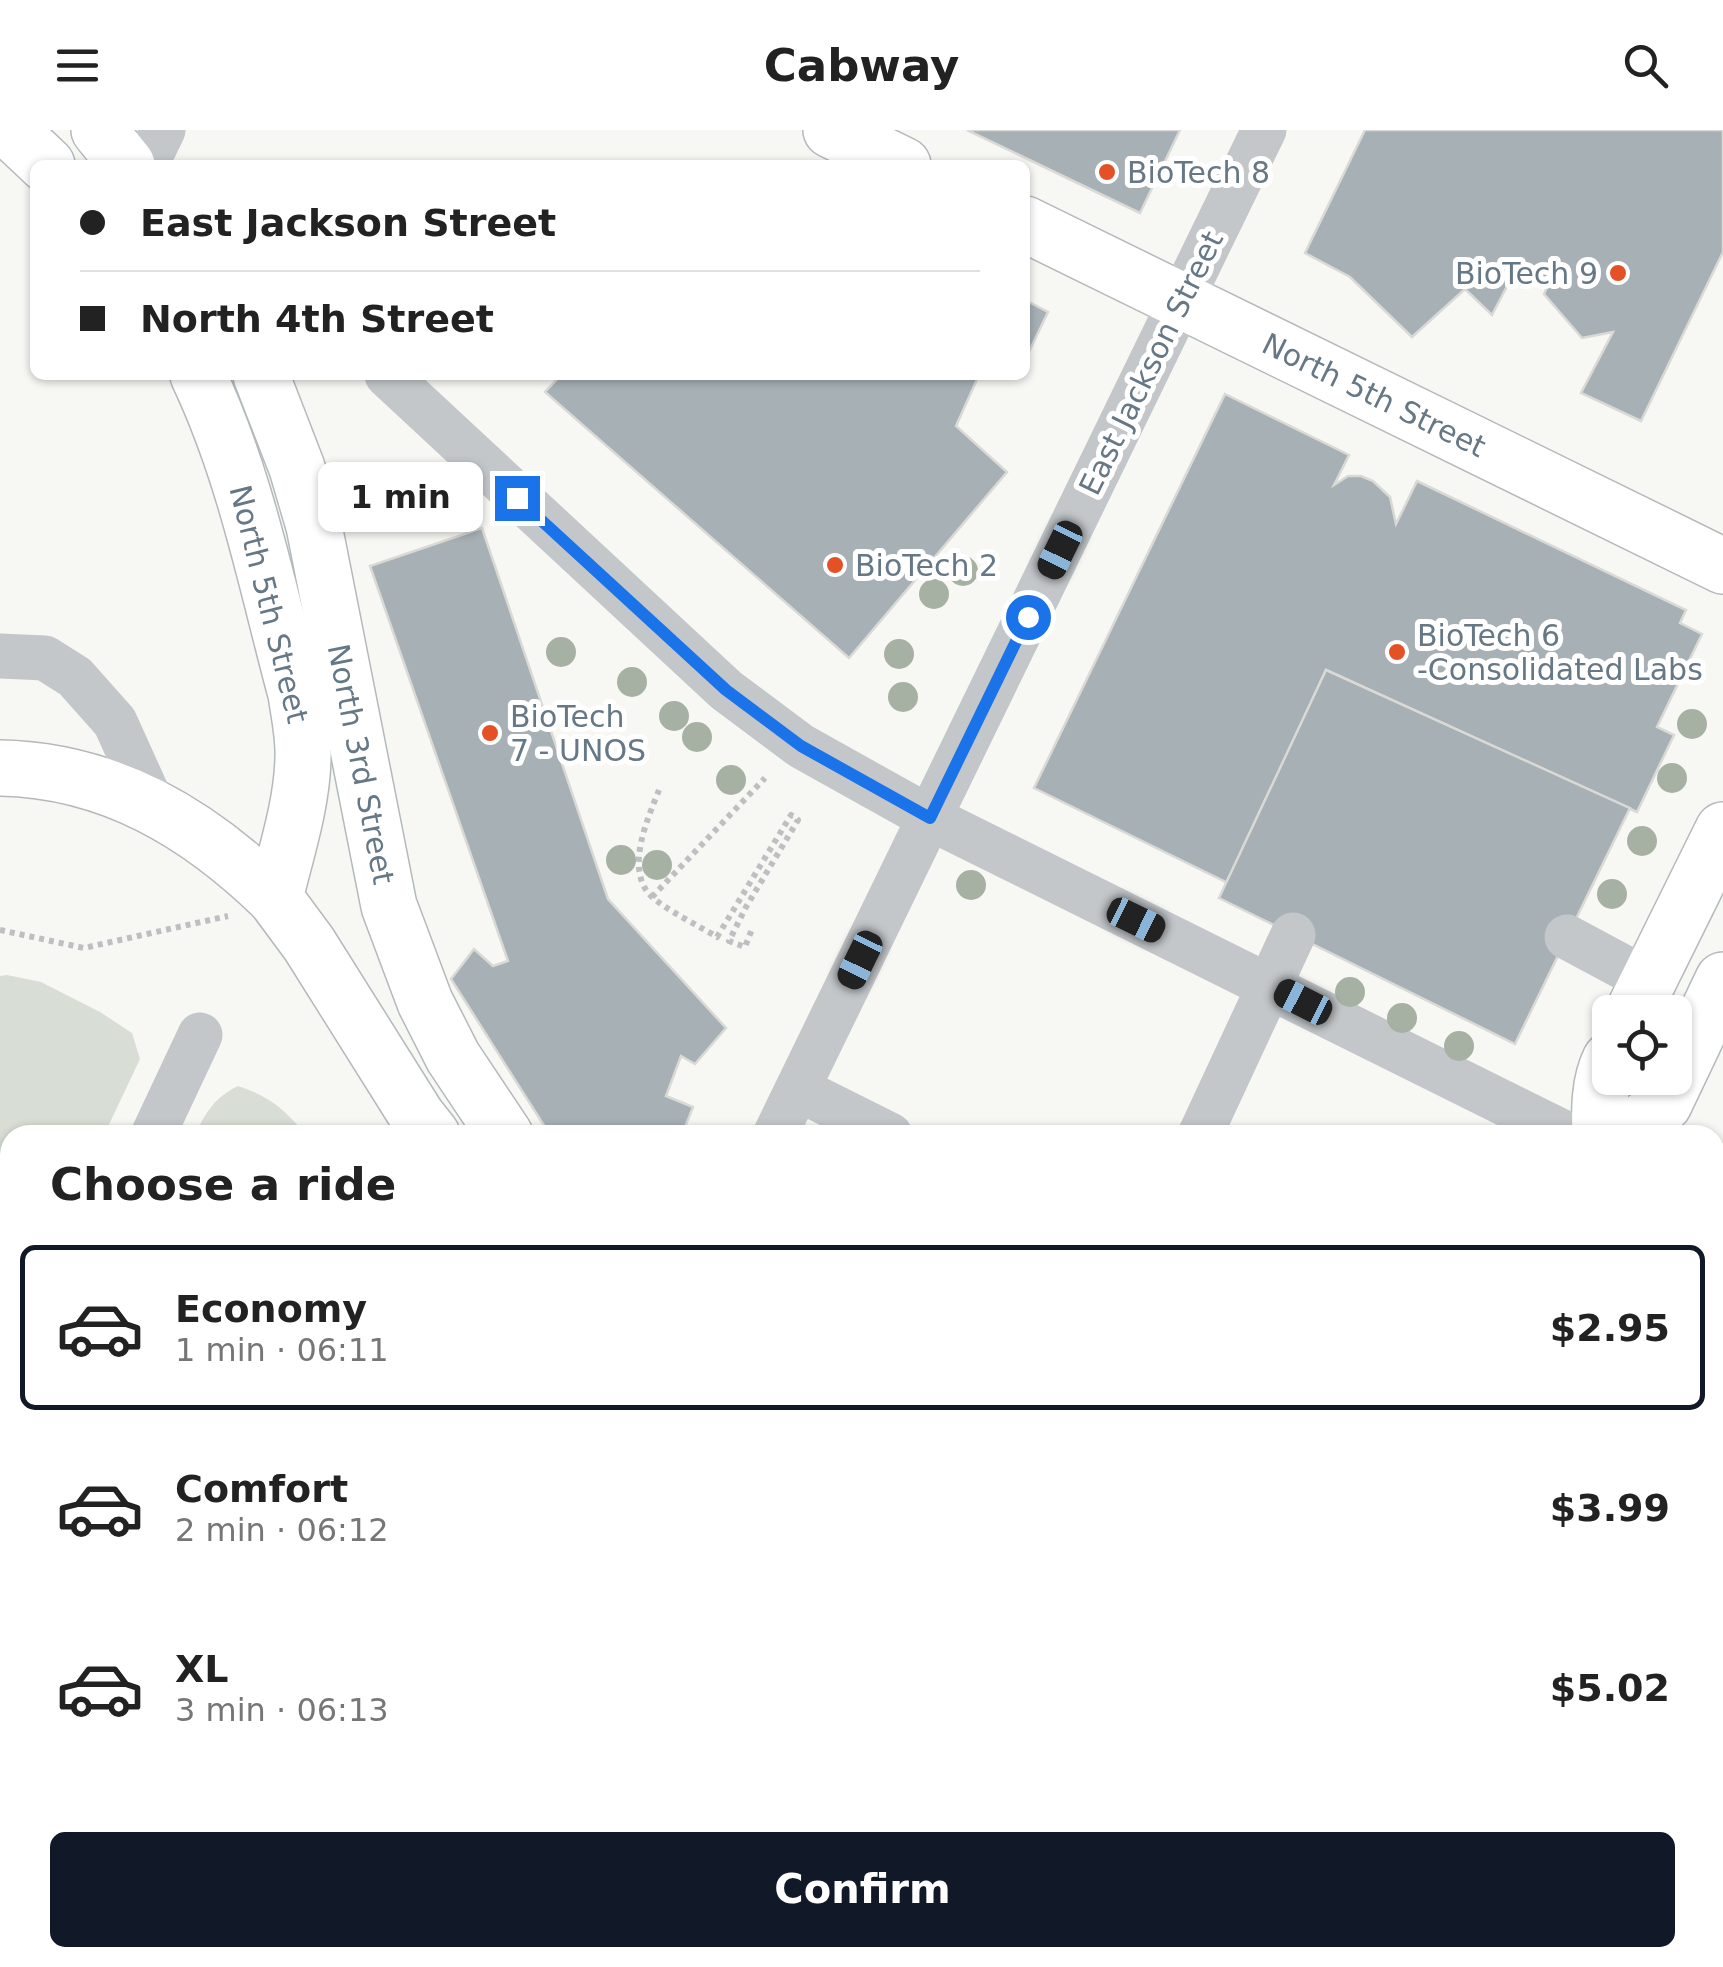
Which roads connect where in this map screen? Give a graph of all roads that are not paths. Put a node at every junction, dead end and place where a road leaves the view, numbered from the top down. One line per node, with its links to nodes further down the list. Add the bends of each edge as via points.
1 (10, 130): 7 (main road)
2 (98, 130): 6 (main road)
3 (108, 130): 6 (street)
4 (831, 130): 8 (main road)
5 (1264, 130): 10 (street, East Jackson Street)
6 (149, 155)
7 (42, 160)
8 (893, 160)
9 (1030, 226): 10 (main road, North 5th Street)
10 (1181, 300): 14 (main road, North 5th Street); 18 (street, East Jackson Street)
11 (200, 380): 20 (main road, North 5th Street, via 243,490 296,694 304,754 302,783)
12 (263, 380): 32 (main road, North 3rd Street, via 314,526 389,906 425,1002)
13 (391, 380): 18 (street, via 726,690 801,746)
14 (1723, 566)
15 (0, 656): 17 (street, via 45,658 74,676 115,722)
16 (0, 768): 17 (main road, via 64,774)
17 (153, 806): 20 (main road, via 242,865)
18 (930, 818): 24 (street); 28 (street, East Jackson Street)
19 (1723, 830): 26 (main road)
20 (257, 906): 31 (main road, via 310,944)
21 (1293, 935): 24 (street)
22 (1567, 937): 25 (street)
23 (1723, 980): 38 (main road, via 1664,1104)
24 (1271, 986): 35 (street); 36 (street)
25 (1639, 995)
26 (1642, 995)
27 (200, 1035): 30 (street)
28 (798, 1089): 33 (street, East Jackson Street); 34 (street)
29 (1602, 1095): 37 (main road)
30 (157, 1125)
31 (424, 1125)
32 (498, 1125)
33 (780, 1125)
34 (870, 1125)
35 (1205, 1125)
36 (1548, 1125)
37 (1600, 1125)
38 (1637, 1125)

